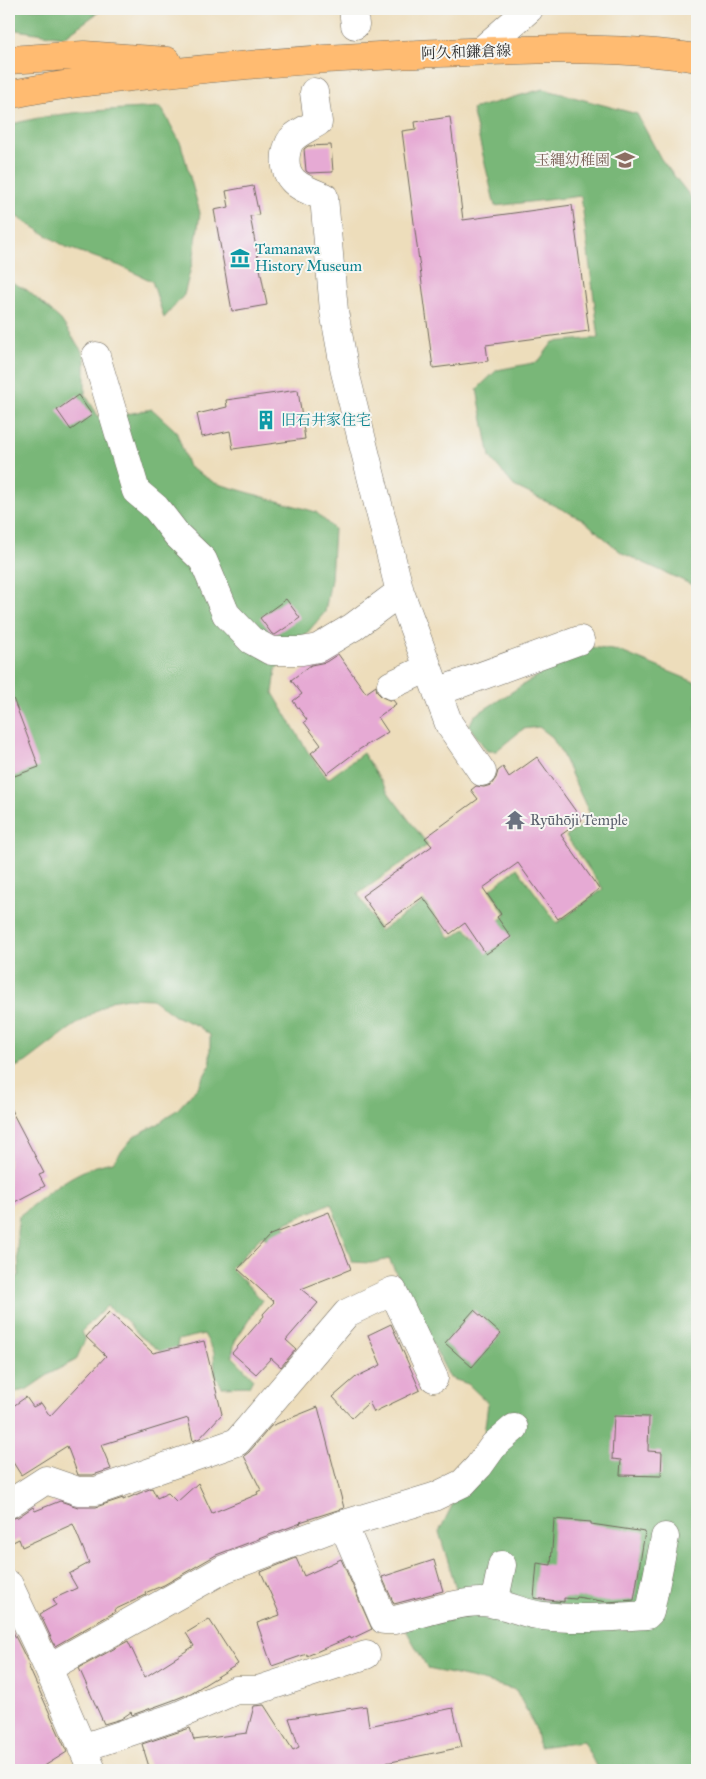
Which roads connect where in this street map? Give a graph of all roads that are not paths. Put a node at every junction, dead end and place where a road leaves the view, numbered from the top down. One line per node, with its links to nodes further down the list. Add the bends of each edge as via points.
1 (529, 9): 2 (street)
2 (481, 51): 3 (main road, 阿久和鎌倉線, via 604,49); 5 (main road, 阿久和鎌倉線)
3 (697, 58)
4 (9, 60): 5 (main road, 阿久和鎌倉線, via 84,55)
5 (235, 65): 7 (main road, 阿久和鎌倉線, via 66,85)
6 (314, 92): 9 (street, via 318,122 293,138 285,161 287,174 293,181 324,197 334,311 345,372)
7 (9, 96)
8 (96, 356): 9 (street, via 136,491 156,508 177,535 203,560 226,614 252,640 271,651 318,648)
9 (400, 592): 11 (street)
10 (580, 640): 11 (street)
11 (433, 680): 12 (street); 13 (street, via 449,724)
12 (391, 685)
13 (482, 772)
14 (434, 1378): 16 (street, via 393,1291 347,1313 237,1442 96,1491 78,1491 46,1480)
15 (514, 1428): 17 (street, via 494,1445 463,1483 434,1497)
16 (9, 1504)
17 (338, 1526): 21 (street, via 348,1536 384,1620 461,1604); 23 (street, via 224,1569)
18 (665, 1537): 21 (street, via 647,1615 541,1616)
19 (502, 1565): 21 (street)
20 (9, 1585): 23 (street)
21 (494, 1604)
22 (366, 1655): 24 (street, via 258,1690 236,1690)
23 (48, 1668): 24 (street)
24 (87, 1759)

